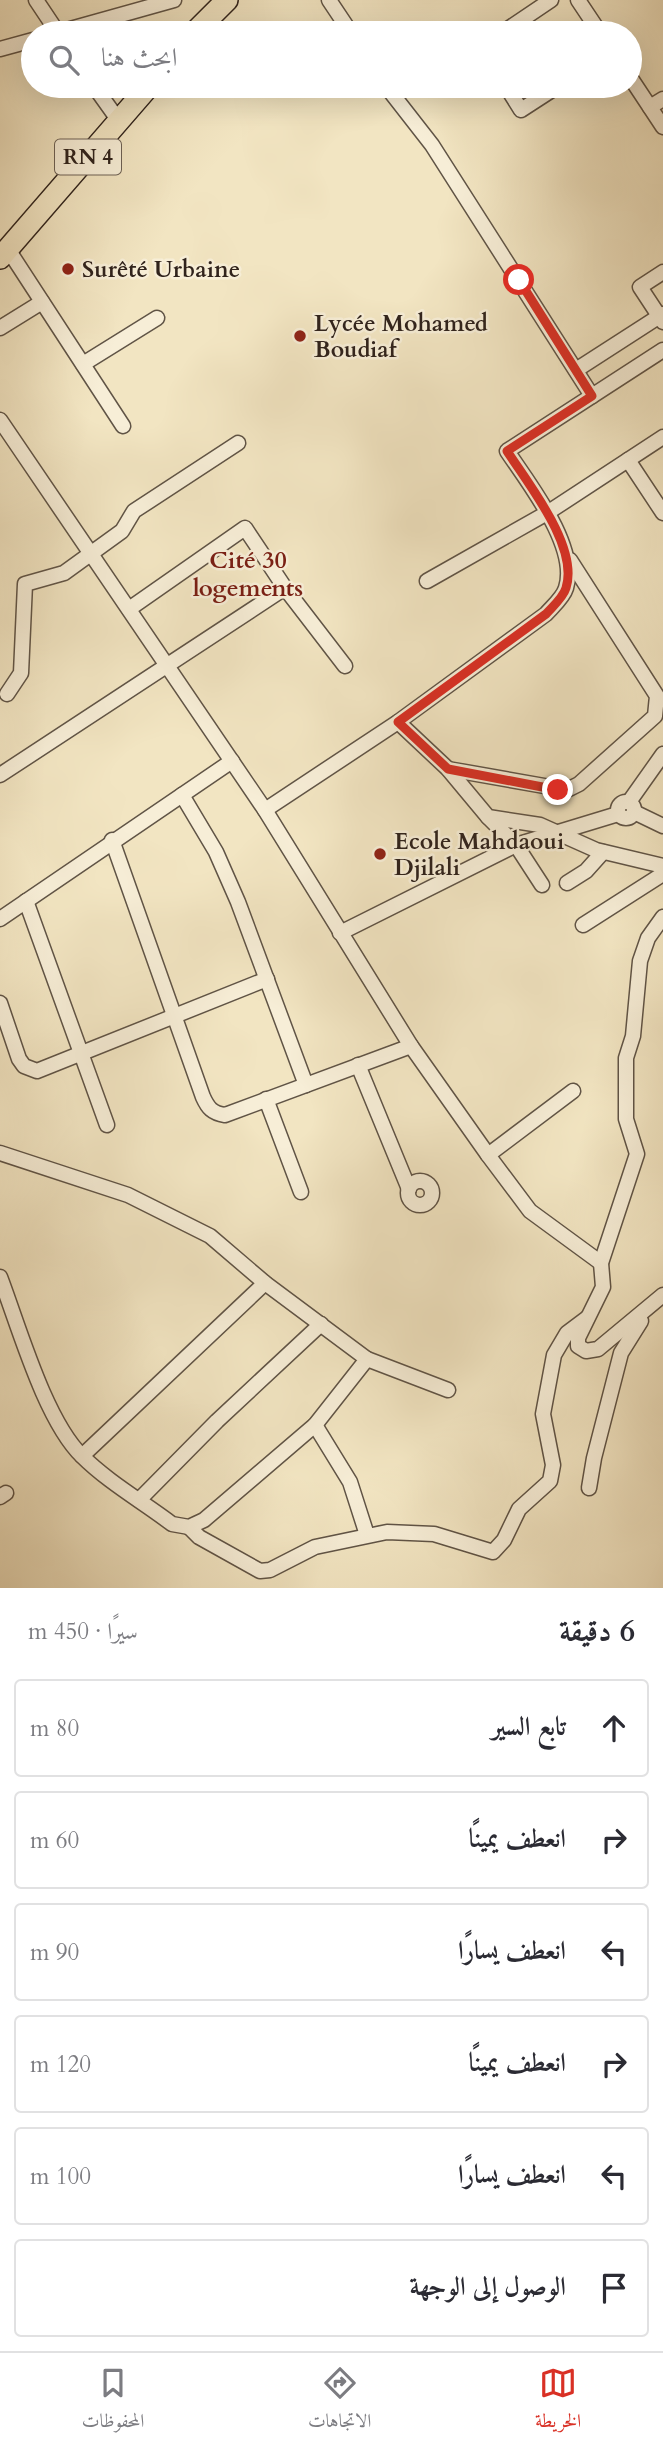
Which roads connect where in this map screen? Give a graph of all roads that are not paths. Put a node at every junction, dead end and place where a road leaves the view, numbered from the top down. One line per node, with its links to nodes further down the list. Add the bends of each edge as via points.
1 (36, 0): 7 (street)
2 (174, 0): 8 (street)
3 (227, 0): 9 (main road)
4 (329, 0): 10 (street)
5 (551, 0): 11 (street)
6 (578, 0): 12 (street)
7 (49, 21)
8 (100, 21)
9 (206, 21)
10 (343, 21)
11 (520, 21)
12 (592, 21)
13 (21, 43): 14 (street)
14 (0, 49)
15 (642, 95): 22 (street)
16 (103, 98): 23 (street)
17 (139, 98): 23 (main road, RN 4)
18 (395, 98): 34 (street, via 432,145)
19 (514, 98): 20 (street, via 522,110)
20 (540, 98)
21 (663, 99): 22 (street)
22 (650, 107): 24 (street)
23 (119, 121): 25 (main road, RN 4)
24 (663, 127)
25 (6, 256): 27 (main road, RN 4); 28 (street)
26 (663, 272): 30 (street, via 640,288)
27 (0, 273)
28 (42, 302): 31 (street); 33 (street)
29 (157, 318): 33 (street)
30 (662, 318): 34 (street)
31 (0, 328)
32 (663, 350): 35 (street)
33 (83, 364): 37 (street)
34 (576, 370): 35 (street)
35 (592, 396): 42 (street, via 507,451)
36 (0, 420): 43 (street)
37 (123, 426)
38 (663, 437): 40 (street)
39 (239, 443): 43 (street, via 134,511 122,530)
40 (628, 460): 41 (street); 42 (street)
41 (663, 511)
42 (547, 513): 44 (street); 45 (street)
43 (91, 554): 47 (street); 50 (street, via 64,573 25,583 21,673)
44 (567, 556): 51 (street, via 657,696); 52 (street, via 565,591 546,614)
45 (427, 581)
46 (285, 588): 47 (street, via 244,528); 48 (street); 49 (street)
47 (129, 609): 48 (street)
48 (168, 666): 55 (street); 57 (street)
49 (345, 666)
50 (7, 694)
51 (658, 706): 53 (street); 56 (street, via 648,726 567,790)
52 (398, 722): 56 (street); 59 (street)
53 (663, 728)
54 (663, 754): 60 (street)
55 (232, 761): 58 (street); 59 (street)
56 (448, 769): 62 (street)
57 (0, 775)
58 (182, 795): 65 (street); 77 (street, via 216,852)
59 (265, 810): 76 (street)
60 (631, 812): 61 (street); 63 (street); 64 (street)
61 (663, 813)
62 (488, 817): 64 (street, via 540,825); 66 (street)
63 (663, 826)
64 (560, 834): 66 (street); 67 (street)
65 (112, 840): 72 (street); 79 (street)
66 (516, 845): 71 (street); 76 (street)
67 (603, 852): 68 (street); 70 (street)
68 (663, 866)
69 (663, 874): 75 (street)
70 (567, 883)
71 (542, 885)
72 (26, 901): 74 (street); 81 (street)
73 (663, 917): 91 (street, via 648,938 640,961 625,1067 626,1119 637,1154)
74 (0, 919)
75 (583, 925)
76 (340, 933): 80 (street)
77 (267, 979): 79 (street); 83 (street)
78 (0, 1003): 81 (street, via 24,1066 37,1071)
79 (174, 1017): 81 (street); 85 (street, via 208,1108 225,1115)
80 (411, 1046): 82 (street); 88 (street)
81 (82, 1053): 86 (street)
82 (359, 1065): 83 (street); 89 (street)
83 (306, 1085): 85 (street)
84 (573, 1091): 88 (street)
85 (266, 1100): 90 (street)
86 (107, 1125)
87 (0, 1153): 93 (street, via 151,1206 210,1236)
88 (488, 1155): 91 (street, via 530,1211)
89 (409, 1189)
90 (301, 1192)
91 (601, 1263): 96 (street, via 603,1287)
92 (0, 1277): 101 (street, via 52,1412)
93 (265, 1283): 97 (street); 101 (street)
94 (663, 1295): 95 (street)
95 (647, 1310): 96 (street, via 598,1349 586,1351 578,1346 578,1338); 102 (street, via 621,1353)
96 (587, 1318): 105 (street, via 567,1333 554,1355 543,1414 553,1465 550,1481 519,1509 499,1547 484,1552 434,1534)
97 (321, 1324): 98 (street); 103 (street)
98 (367, 1359): 99 (street); 100 (street)
99 (448, 1390)
100 (315, 1425): 104 (street, via 204,1520); 105 (street, via 350,1482)
101 (82, 1456): 103 (street)
102 (589, 1489)
103 (139, 1500): 104 (street, via 172,1524)
104 (189, 1527): 105 (street, via 260,1571 315,1547)
105 (367, 1535)

